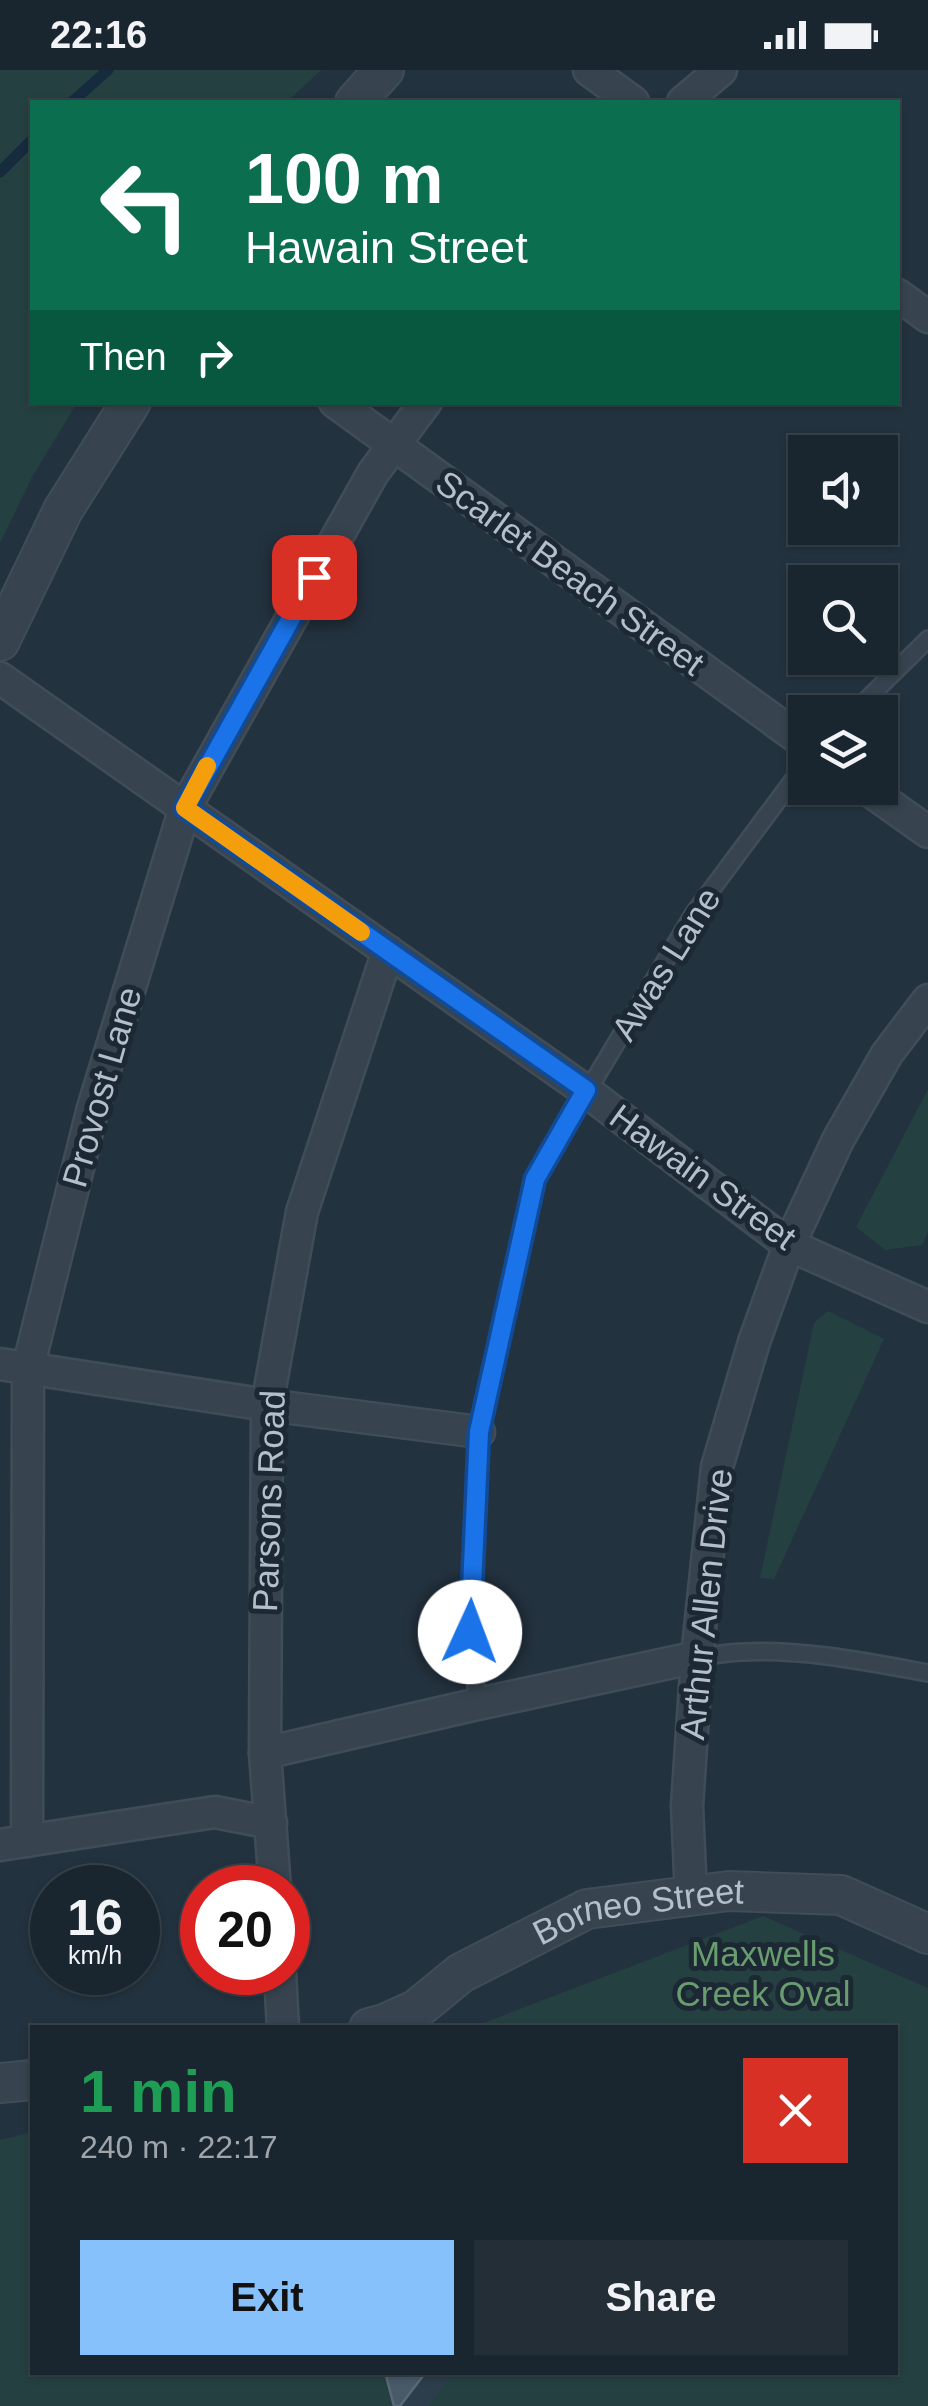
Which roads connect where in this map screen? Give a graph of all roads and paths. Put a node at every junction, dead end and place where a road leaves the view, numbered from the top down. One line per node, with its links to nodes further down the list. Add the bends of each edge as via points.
1 (384, 70): 4 (street)
2 (588, 70): 5 (street)
3 (721, 70): 6 (street)
4 (357, 100)
5 (630, 100)
6 (685, 100)
7 (900, 296): 8 (street)
8 (928, 317)
9 (129, 405): 14 (street, via 63,510)
10 (340, 405): 12 (street, Scarlet Beach Street)
11 (424, 405): 12 (street, Provost Lane)
12 (394, 444): 17 (street, Scarlet Beach Street); 20 (street, Provost Lane)
13 (928, 639): 16 (lane)
14 (0, 642)
15 (0, 678): 20 (street, Hawain Street)
16 (871, 695)
17 (788, 731)
18 (788, 787): 24 (lane, Awas Lane, via 694,913)
19 (890, 805): 21 (street)
20 (185, 808): 22 (street, Hawain Street); 27 (street, Provost Lane)
21 (928, 832)
22 (388, 951): 24 (street, Hawain Street); 28 (street, Parsons Road, via 302,1212)
23 (928, 1000): 25 (street, Arthur Allen Drive, via 877,1071)
24 (586, 1090): 25 (street, Hawain Street); 29 (lane, Awas Lane, via 535,1179)
25 (789, 1245): 26 (street, Hawain Street); 30 (street, Arthur Allen Drive, via 717,1467)
26 (928, 1307)
27 (14, 1366): 28 (street); 35 (street, Provost Lane)
28 (267, 1406): 29 (street); 33 (street, Parsons Road)
29 (479, 1432): 32 (lane, Awas Lane, via 470,1632)
30 (697, 1658): 31 (lane, via 781,1653); 32 (street); 37 (street, Arthur Allen Drive, via 688,1806)
31 (928, 1673)
32 (478, 1704): 33 (street)
33 (264, 1753): 34 (street, Parsons Road)
34 (271, 1822): 35 (street, via 215,1812); 36 (street, Parsons Road)
35 (13, 1843)
36 (274, 1865)
37 (691, 1896): 38 (street, Borneo Street, via 840,1895); 41 (street, Borneo Street, via 586,1909 461,1973 417,2008)
38 (928, 1934)
39 (281, 1995): 40 (street)
40 (283, 2025)
41 (380, 2025)
42 (30, 2080): 43 (street)
43 (0, 2084)

